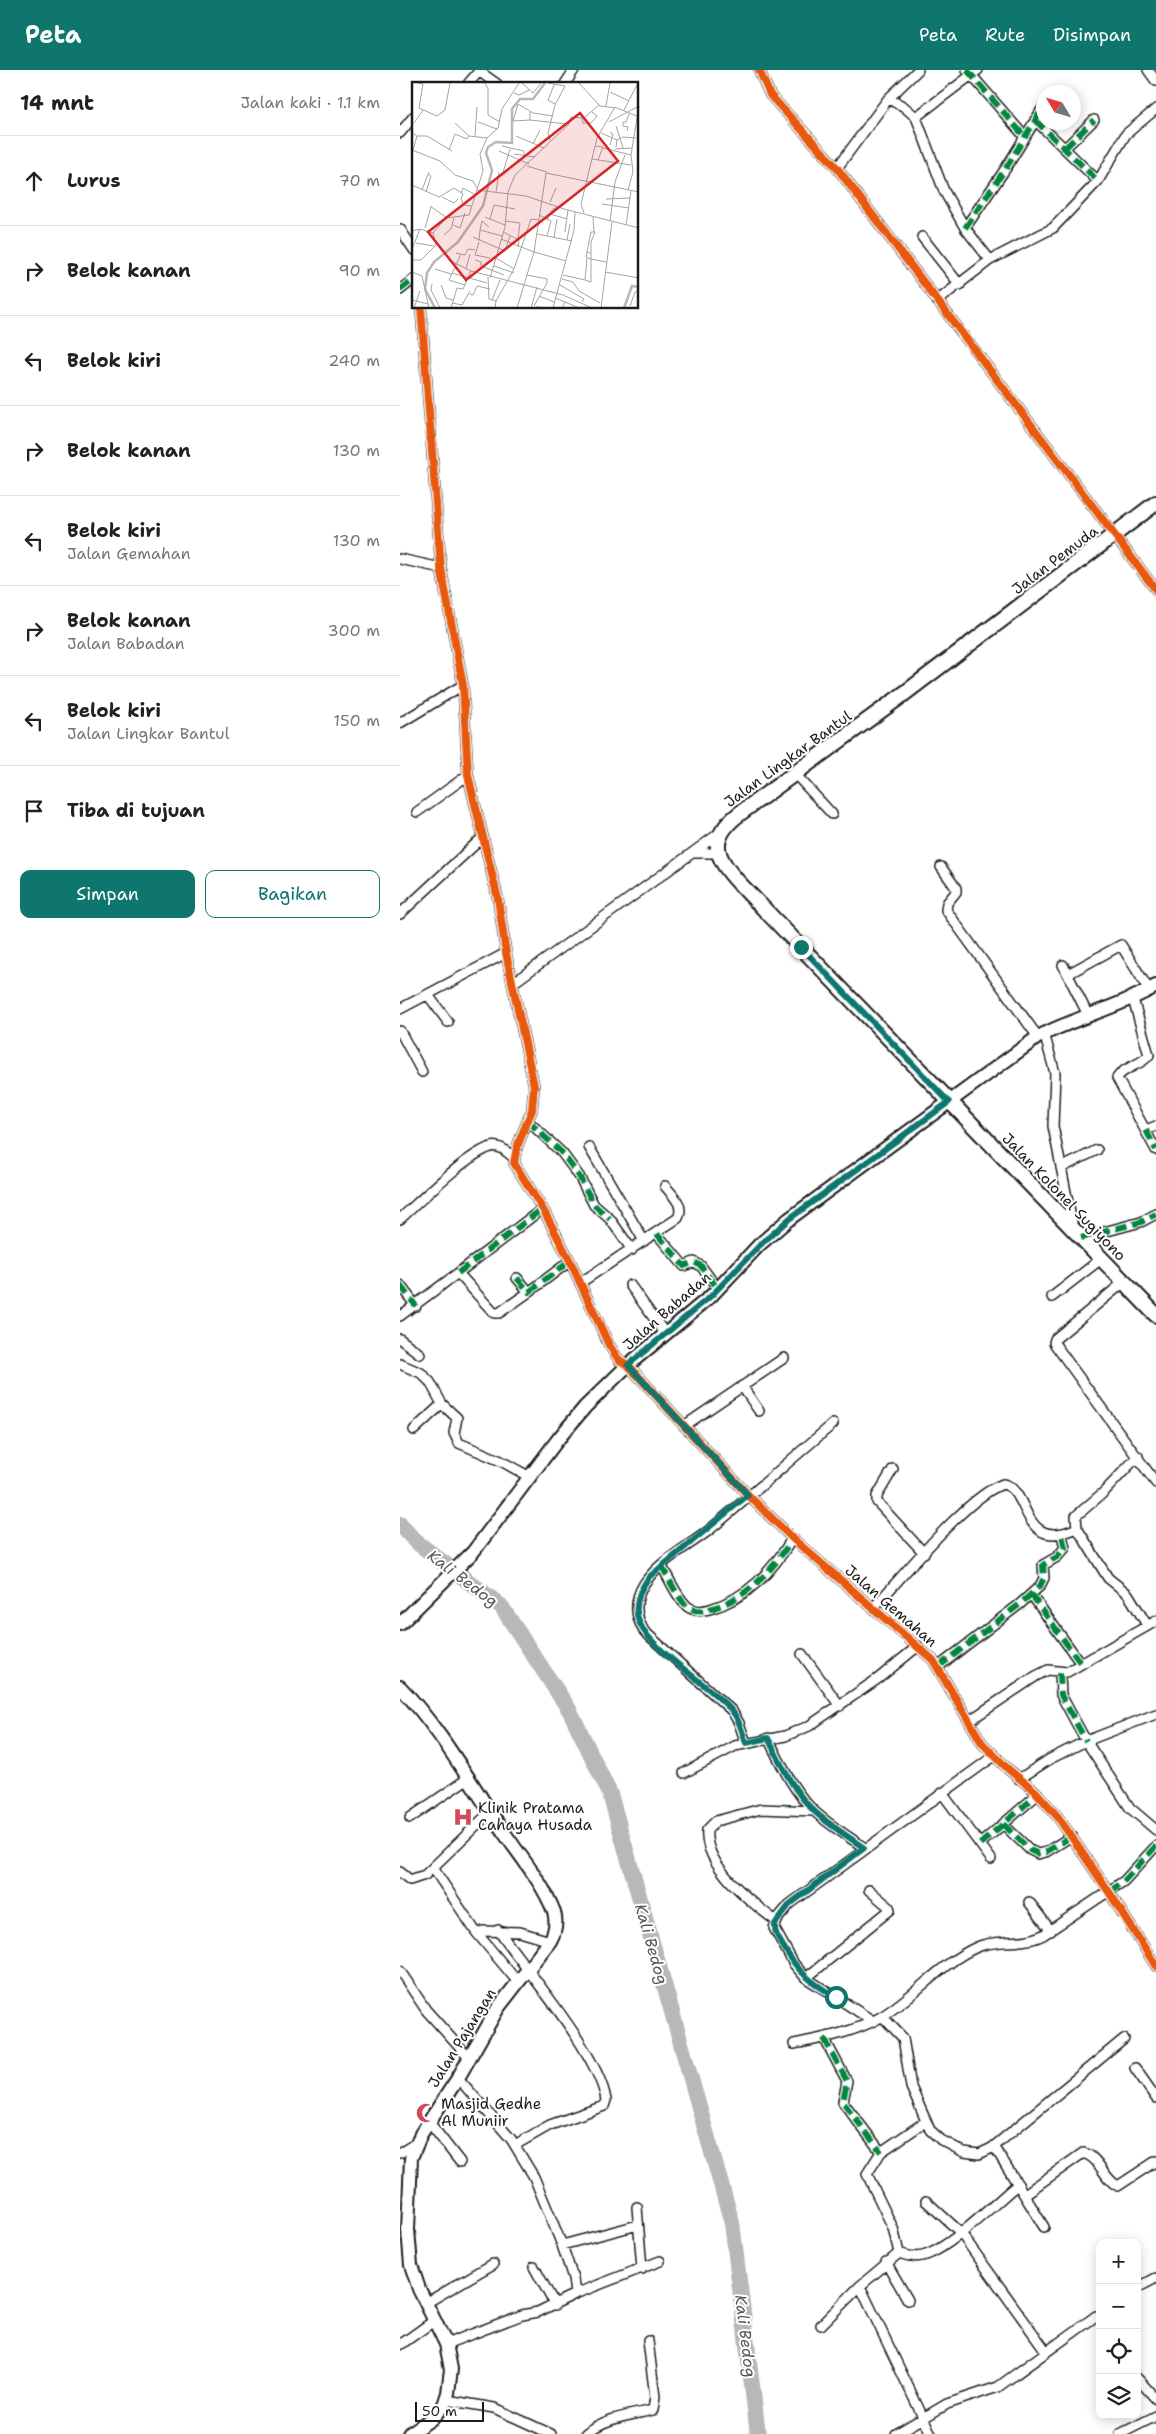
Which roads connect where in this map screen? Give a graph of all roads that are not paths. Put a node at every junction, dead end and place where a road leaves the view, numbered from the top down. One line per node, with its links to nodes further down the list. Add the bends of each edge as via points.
1 (574, 70): 10 (street)
2 (759, 70): 20 (street, via 770,95)
3 (918, 70): 11 (street)
4 (1148, 70): 7 (street)
5 (480, 71): 8 (street); 9 (street)
6 (972, 72): 13 (street); 18 (street)
7 (1156, 81)
8 (470, 82)
9 (495, 82)
10 (566, 82)
11 (888, 98): 13 (street); 20 (street)
12 (1156, 109): 21 (street, via 1126,134)
13 (916, 117): 22 (street, via 935,172)
14 (412, 118): 17 (street)
15 (1035, 120): 18 (street); 19 (street)
16 (1094, 120): 19 (street)
17 (400, 133)
18 (1025, 138): 22 (street)
19 (1065, 148): 21 (street)
20 (837, 168): 30 (street)
21 (1098, 180): 26 (street, via 1053,228)
22 (965, 228): 26 (street)
23 (400, 229): 25 (street)
24 (922, 237): 28 (street)
25 (412, 247)
26 (990, 260): 28 (street)
27 (412, 281): 29 (street)
28 (960, 285): 30 (street)
29 (400, 290)
30 (937, 301): 33 (street)
31 (421, 309): 35 (street)
32 (1156, 503): 33 (main road, Jalan Pemuda)
33 (1114, 535): 36 (street); 37 (main road, Jalan Pemuda)
34 (400, 559): 35 (street)
35 (441, 568): 38 (street)
36 (1156, 590)
37 (998, 624): 40 (main road, Jalan Lingkar Bantul)
38 (463, 685): 39 (street); 41 (street)
39 (400, 723)
40 (794, 774): 43 (street); 44 (main road, Jalan Lingkar Bantul, via 739,814)
41 (468, 775): 42 (street); 45 (street)
42 (417, 812)
43 (832, 814)
44 (721, 832): 46 (street); 47 (main road)
45 (482, 838): 49 (street); 50 (street, via 498,899)
46 (693, 853): 47 (street); 53 (street)
47 (718, 853): 63 (main road, via 735,879)
48 (941, 867): 61 (street, via 956,888 946,910)
49 (400, 914)
50 (506, 953): 53 (street); 55 (street)
51 (1063, 965): 52 (street)
52 (1068, 974): 54 (street, via 1121,945); 58 (street)
53 (513, 983): 64 (street, via 534,1086)
54 (1153, 988): 56 (main road, Jalan Babadan)
55 (428, 995): 57 (street); 59 (street)
56 (1133, 999): 58 (main road, Jalan Babadan); 66 (street, via 1148,1055 1117,1078)
57 (400, 1009)
58 (1088, 1015): 61 (main road, Jalan Babadan)
59 (448, 1022)
60 (400, 1031): 62 (street)
61 (1041, 1035): 63 (main road, Jalan Babadan); 71 (street, via 1055,1073 1054,1126)
62 (422, 1072)
63 (949, 1102): 77 (main road, Jalan Kolonel Sugiyono); 88 (main road, Jalan Babadan, via 789,1219)
64 (528, 1121): 70 (street); 79 (street, via 562,1153 594,1205 610,1219)
65 (1156, 1126): 66 (street)
66 (1146, 1130): 69 (street)
67 (590, 1148): 78 (street)
68 (1097, 1150): 71 (street)
69 (1156, 1150)
70 (514, 1158): 73 (street, Jalan Gemahan, via 516,1168); 75 (street, via 499,1148 491,1147 461,1164)
71 (1061, 1168): 77 (street)
72 (665, 1186): 76 (street, via 680,1205 681,1212 677,1220)
73 (542, 1210): 81 (street, Jalan Gemahan); 82 (street)
74 (1156, 1214): 77 (street, via 1141,1222)
75 (400, 1219)
76 (657, 1234): 78 (street); 88 (street, via 684,1266 694,1262 701,1266)
77 (1077, 1234): 80 (main road, Jalan Kolonel Sugiyono)
78 (644, 1241): 79 (street)
79 (632, 1250): 85 (street)
80 (1101, 1259): 84 (main road, Jalan Kolonel Sugiyono); 90 (street)
81 (570, 1260): 85 (street, Jalan Gemahan); 89 (street)
82 (458, 1273): 89 (street, via 494,1313 499,1313); 91 (street)
83 (517, 1278): 89 (street)
84 (1124, 1282): 92 (main road, Jalan Kolonel Sugiyono); 106 (street, via 1054,1342)
85 (580, 1283): 99 (street, Jalan Gemahan, via 609,1345 619,1360)
86 (630, 1285): 94 (street)
87 (400, 1286): 91 (street)
88 (718, 1289): 94 (main road, Jalan Babadan)
89 (529, 1292)
90 (1052, 1297)
91 (416, 1306): 93 (street)
92 (1156, 1315)
93 (400, 1316)
94 (666, 1335): 99 (main road, Jalan Babadan)
95 (400, 1339): 96 (street)
96 (420, 1354)
97 (784, 1358): 100 (street)
98 (400, 1364): 101 (street, via 421,1373)
99 (628, 1365): 104 (street, Jalan Gemahan); 108 (main road, Jalan Babadan, via 585,1407)
100 (742, 1386): 102 (street); 104 (street)
101 (442, 1404): 105 (street); 108 (street, via 457,1418 454,1433 459,1444)
102 (759, 1411)
103 (833, 1424): 110 (street)
104 (684, 1426): 110 (street, Jalan Gemahan)
105 (414, 1430)
106 (1138, 1456): 109 (street); 111 (street, via 1076,1516)
107 (893, 1470): 114 (street, via 877,1496 877,1502)
108 (528, 1476): 119 (main road, Jalan Babadan, via 473,1552)
109 (1156, 1483)
110 (748, 1495): 113 (street, Jalan Gemahan); 115 (street, via 708,1531)
111 (1077, 1528): 112 (street); 120 (street, via 1108,1578 1128,1594)
112 (1062, 1535): 114 (street, via 1045,1532 1035,1526 1014,1490 1003,1484 973,1503); 116 (street, via 1065,1548 1042,1565 1044,1578)
113 (792, 1539): 115 (street, via 775,1564 740,1596 704,1611 693,1609 682,1601); 117 (street, Jalan Gemahan)
114 (924, 1553): 117 (street)
115 (661, 1565): 133 (street, via 640,1591 636,1605 639,1622 663,1650 732,1711)
116 (1031, 1594): 123 (street); 124 (street)
117 (873, 1608): 121 (street, Jalan Gemahan)
118 (1156, 1621): 120 (street)
119 (400, 1624)
120 (1147, 1625): 123 (street)
121 (918, 1646): 124 (street, Jalan Gemahan); 127 (street)
122 (802, 1654): 127 (street)
123 (1080, 1664): 125 (street)
124 (938, 1667): 129 (street, Jalan Gemahan)
125 (1060, 1673): 129 (street, via 1048,1670 1042,1673); 132 (street, via 1061,1695)
126 (402, 1692): 137 (main road, Jalan Pajangan)
127 (840, 1706): 130 (street, via 809,1726)
128 (1156, 1714): 132 (street)
129 (969, 1721): 135 (street, Jalan Gemahan)
130 (785, 1736): 131 (street); 134 (street)
131 (768, 1738): 133 (street); 134 (street)
132 (1086, 1741): 138 (street); 145 (street, via 1130,1808)
133 (746, 1743): 136 (street, via 720,1752)
134 (776, 1756): 141 (street, via 789,1781)
135 (994, 1756): 138 (street, Jalan Gemahan); 139 (street)
136 (684, 1772)
137 (468, 1779): 142 (main road, Jalan Pajangan); 143 (street)
138 (1019, 1779): 140 (street, Jalan Gemahan)
139 (942, 1793): 147 (street); 149 (street)
140 (1038, 1794): 144 (street); 146 (street, Jalan Gemahan)
141 (814, 1811): 149 (street); 156 (street, via 761,1809 716,1821 707,1830 726,1877)
142 (490, 1812): 151 (street); 160 (main road, Jalan Pajangan, via 552,1907 556,1924)
143 (410, 1818)
144 (1003, 1824): 146 (street, via 1038,1854); 147 (street)
145 (1156, 1830)
146 (1072, 1836): 154 (street, Jalan Gemahan)
147 (980, 1844): 150 (street)
148 (1156, 1846): 154 (street, via 1124,1881)
149 (864, 1848): 156 (street, via 790,1904)
150 (991, 1859)
151 (433, 1868): 152 (street, via 413,1880); 165 (street, via 476,1932)
152 (400, 1872)
153 (870, 1890): 164 (street, via 890,1910)
154 (1109, 1892): 159 (street); 161 (street, Jalan Gemahan)
155 (1028, 1902): 159 (street)
156 (776, 1921): 164 (street, via 777,1936)
157 (498, 1930): 158 (street); 160 (street, via 529,1934); 162 (street)
158 (483, 1931)
159 (1051, 1931): 166 (street, via 1030,1941 977,1947)
160 (550, 1941): 162 (main road, Jalan Pajangan)
161 (1156, 1966)
162 (526, 1971): 165 (main road, Jalan Pajangan); 178 (street, via 540,1986 591,2063 605,2093 606,2103 550,2125)
163 (401, 1974): 171 (street, via 426,2010)
164 (806, 1978): 167 (street)
165 (518, 1981): 171 (main road, Jalan Pajangan)
166 (882, 2016): 167 (street); 176 (street, via 903,2038 911,2087)
167 (873, 2020): 168 (street)
168 (824, 2038): 170 (street); 180 (street, via 847,2081 843,2102)
169 (1124, 2039): 179 (street)
170 (794, 2044)
171 (469, 2058): 173 (main road, Jalan Pajangan)
172 (1135, 2068): 174 (street)
173 (458, 2078): 175 (main road, Jalan Pajangan); 178 (street)
174 (1156, 2098)
175 (429, 2122): 177 (main road, Jalan Pajangan); 183 (street)
176 (925, 2122): 179 (street, via 941,2140 961,2151 979,2154); 180 (street)
177 (416, 2143): 181 (street); 203 (main road, Jalan Pajangan, via 409,2176 409,2253 414,2278)
178 (515, 2145): 191 (street, via 542,2195)
179 (994, 2146): 184 (street)
180 (881, 2152): 192 (street, via 867,2174 893,2228)
181 (400, 2153)
182 (1156, 2161): 185 (street, via 1118,2186 1089,2155 1083,2153)
183 (460, 2162)
184 (1018, 2184): 185 (street); 190 (street)
185 (1025, 2194): 189 (street)
186 (926, 2201): 190 (street)
187 (637, 2207): 188 (street)
188 (638, 2225): 191 (street); 197 (street)
189 (1044, 2227)
190 (960, 2232): 192 (street, via 944,2246 924,2256); 211 (street)
191 (562, 2245): 201 (street)
192 (899, 2253): 194 (street)
193 (660, 2261): 197 (street)
194 (886, 2262): 199 (street); 202 (street)
195 (493, 2264): 203 (street)
196 (534, 2267): 204 (street)
197 (642, 2269): 201 (street)
198 (1156, 2278): 200 (street)
199 (860, 2286): 207 (street); 216 (street)
200 (1141, 2286)
201 (576, 2294): 204 (street)
202 (908, 2300)
203 (426, 2303): 206 (main road, Jalan Pajangan)
204 (555, 2304): 209 (street)
205 (1096, 2318): 211 (street)
206 (435, 2320): 209 (main road, Jalan Pajangan); 210 (street)
207 (821, 2325)
208 (648, 2342): 219 (street, via 655,2397 653,2410 598,2424)
209 (446, 2344): 213 (main road, Jalan Pajangan, via 451,2369)
210 (400, 2345)
211 (1046, 2351): 216 (street, via 998,2386 947,2404)
212 (1141, 2383): 214 (street)
213 (447, 2400): 217 (street, via 494,2408); 218 (main road, via 437,2414)
214 (1156, 2400)
215 (1156, 2416): 222 (street)
216 (923, 2420): 220 (street); 221 (street)
217 (546, 2433)
218 (409, 2434)
219 (586, 2434)
220 (896, 2434)
221 (930, 2434)
222 (1120, 2434)

